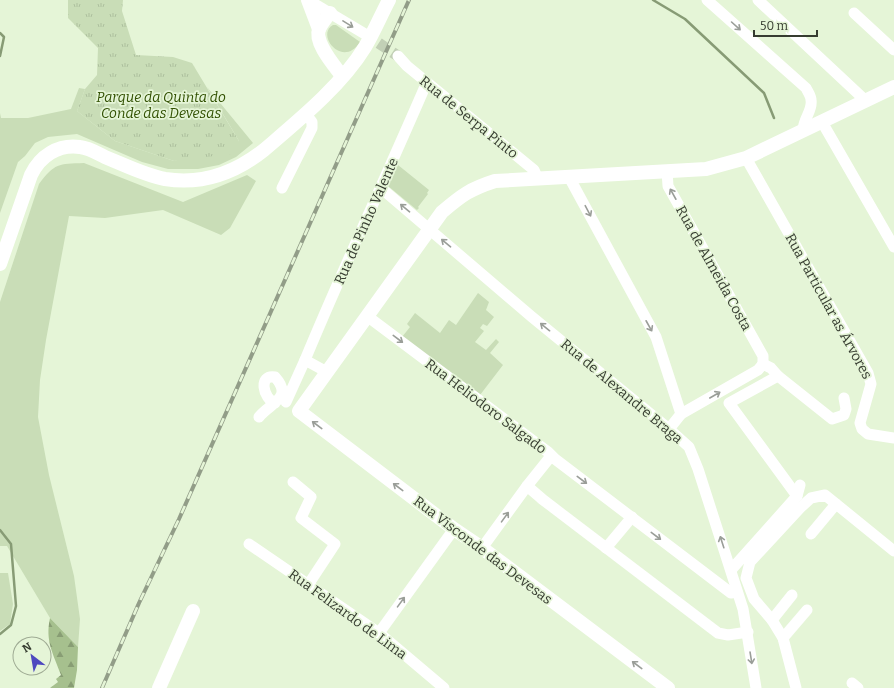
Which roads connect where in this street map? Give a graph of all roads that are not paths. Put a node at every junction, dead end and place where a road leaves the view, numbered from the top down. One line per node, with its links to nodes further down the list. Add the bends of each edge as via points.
1 (308, 0): 5 (street); 7 (main road)
2 (389, 0): 12 (main road)
3 (707, 0): 19 (street, one-way to 19, via 806,88 811,99 811,109 803,123)
4 (758, 0): 16 (street)
5 (330, 13): 7 (main road); 8 (street, one-way to 8)
6 (854, 13): 9 (street)
7 (319, 30): 10 (main road, via 319,41)
8 (365, 34)
9 (894, 50)
10 (326, 52): 12 (main road); 13 (main road)
11 (398, 56): 14 (street, Rua de Serpa Pinto)
12 (353, 63): 13 (main road)
13 (342, 76): 17 (main road)
14 (427, 82): 23 (street, Rua de Serpa Pinto, via 534,170); 25 (street, Rua de Pinho Valente)
15 (894, 87): 16 (main road)
16 (866, 101): 18 (main road)
17 (306, 114): 24 (street, via 312,122 312,128); 28 (main road, via 253,159 229,172 210,178 182,180 151,176 79,147 52,151 34,169)
18 (822, 122): 19 (main road); 27 (street)
19 (803, 131): 20 (main road)
20 (746, 158): 21 (main road, via 706,169); 40 (street, Rua Particular as Árvores, via 868,373 871,384 860,423 862,429 868,434)
21 (667, 172): 22 (main road); 31 (street, Rua de Almeida Costa, one-way to 21, via 763,356 668,186)
22 (569, 177): 23 (main road); 37 (street, one-way to 37, via 656,338)
23 (538, 179): 26 (main road, via 495,181 474,188 448,207)
24 (282, 188)
25 (381, 188): 26 (street, Rua de Alexandre Braga, one-way to 25); 30 (street, Rua de Pinho Valente)
26 (429, 229): 29 (main road); 39 (street, Rua de Alexandre Braga, one-way to 26)
27 (894, 247)
28 (0, 264)
29 (367, 316): 32 (main road); 41 (street, Rua Heliodoro Salgado, one-way to 41)
30 (305, 360): 32 (street); 35 (street, Rua de Pinho Valente)
31 (763, 364): 33 (street); 37 (street, one-way to 31, via 758,370)
32 (327, 372): 36 (main road)
33 (778, 376): 34 (street, via 832,419 844,415); 52 (street, via 729,403 798,490)
34 (844, 398)
35 (280, 401): 36 (street); 38 (street, via 264,410)
36 (299, 411): 46 (main road, Rua Visconde das Devesas, one-way to 36)
37 (682, 414): 39 (street)
38 (258, 417)
39 (669, 429): 52 (street, Rua de Alexandre Braga, one-way to 39, via 689,447)
40 (894, 438)
41 (551, 456): 43 (street, Rua Heliodoro Salgado); 45 (street, one-way to 45)
42 (293, 482): 53 (street, via 311,497 301,518 335,544)
43 (527, 486): 49 (street, Rua Heliodoro Salgado, one-way to 43); 50 (street)
44 (836, 504): 47 (street); 51 (street); 58 (street, via 825,495 812,498 750,562 746,578 754,599)
45 (632, 518): 50 (street); 54 (street, one-way to 54, via 731,593)
46 (454, 529): 49 (main road, Rua Visconde das Devesas); 60 (street, one-way to 46)
47 (811, 534)
48 (249, 544): 53 (street, Rua Felizardo de Lima)
49 (482, 548): 64 (main road, Rua Visconde das Devesas, one-way to 49)
50 (606, 548): 59 (street, via 718,633 728,635)
51 (894, 551)
52 (731, 570): 54 (street, Rua de Alexandre Braga)
53 (308, 585): 60 (street, Rua Felizardo de Lima)
54 (737, 592): 59 (street, Rua de Alexandre Braga)
55 (792, 595): 58 (street)
56 (808, 610): 61 (street)
57 (193, 611): 62 (main road)
58 (772, 620): 61 (street)
59 (748, 632): 65 (street, Rua de Alexandre Braga, one-way to 65)
60 (379, 633): 63 (street, Rua Felizardo de Lima)
61 (783, 638): 66 (street)
62 (159, 688)
63 (444, 688)
64 (668, 688)
65 (756, 688)
66 (796, 688)

